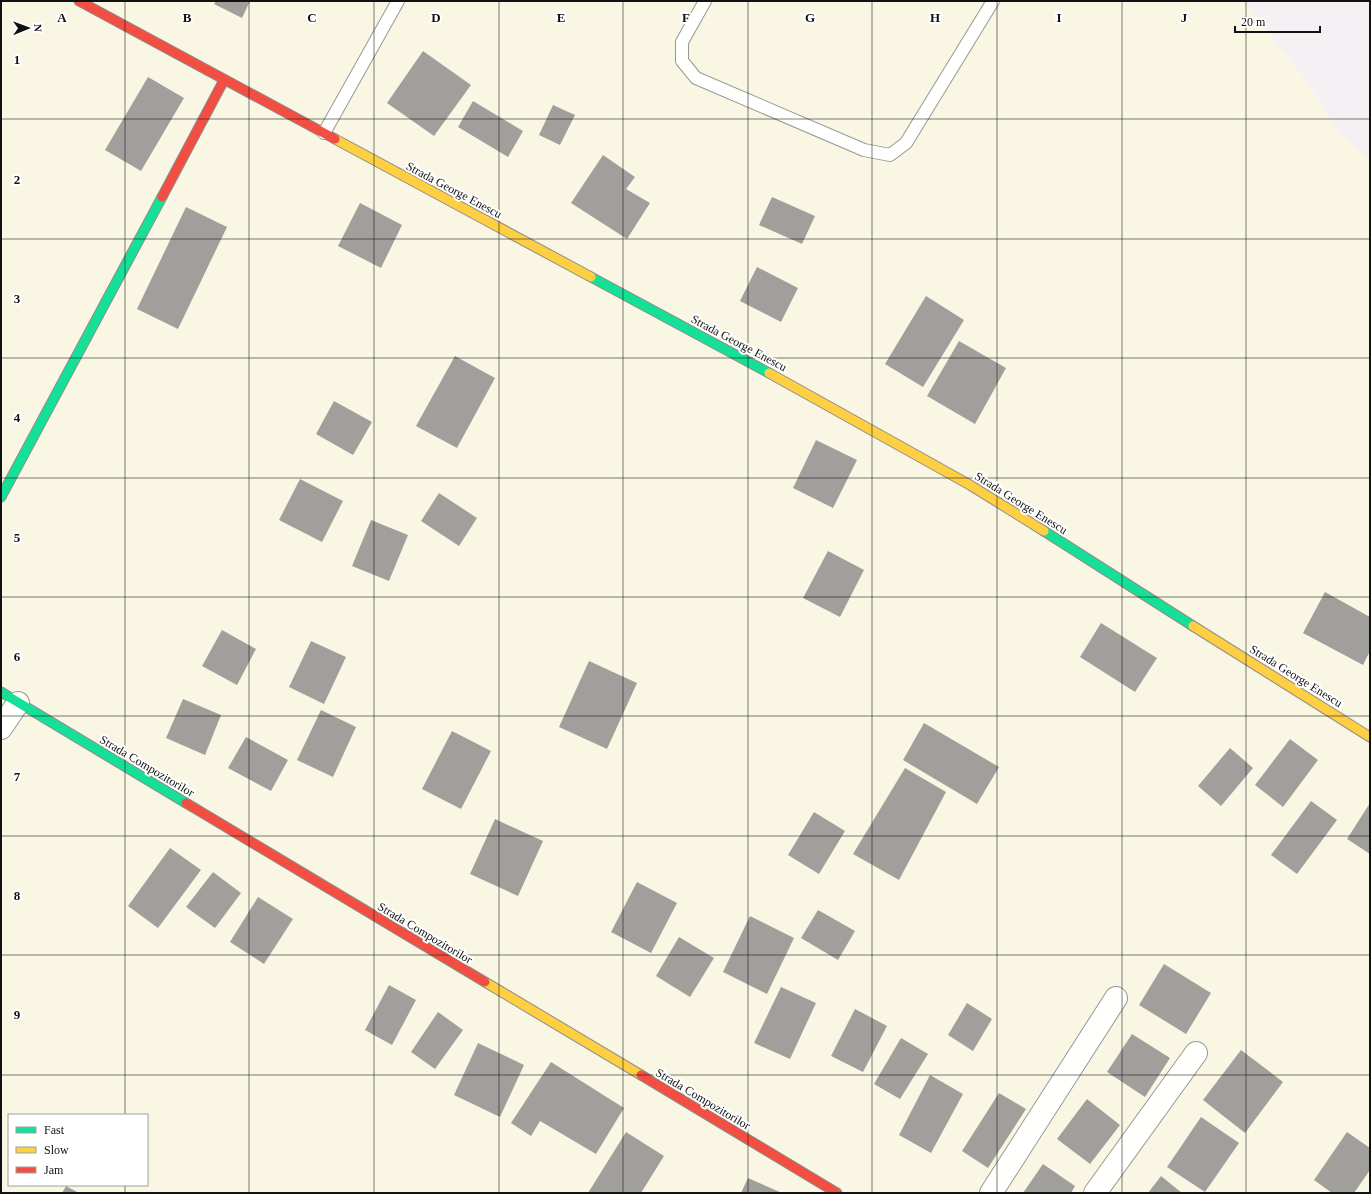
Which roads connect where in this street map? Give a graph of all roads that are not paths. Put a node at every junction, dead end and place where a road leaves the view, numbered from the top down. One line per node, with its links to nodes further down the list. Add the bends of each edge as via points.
1 (79, 1): 5 (street, Strada George Enescu)
2 (398, 1): 6 (lane)
3 (705, 1): 4 (lane, via 682,42 682,62 696,78 864,150 890,155 906,143)
4 (993, 1)
5 (224, 80): 6 (street, Strada George Enescu); 7 (street)
6 (324, 133): 10 (street, Strada George Enescu, via 814,397 970,485)
7 (1, 497)
8 (10, 698): 9 (street); 13 (street, Strada Compozitorilor)
9 (1, 728)
10 (1370, 737)
11 (1116, 998): 14 (street)
12 (1196, 1053): 15 (street)
13 (838, 1193)
14 (991, 1193)
15 (1095, 1193)

